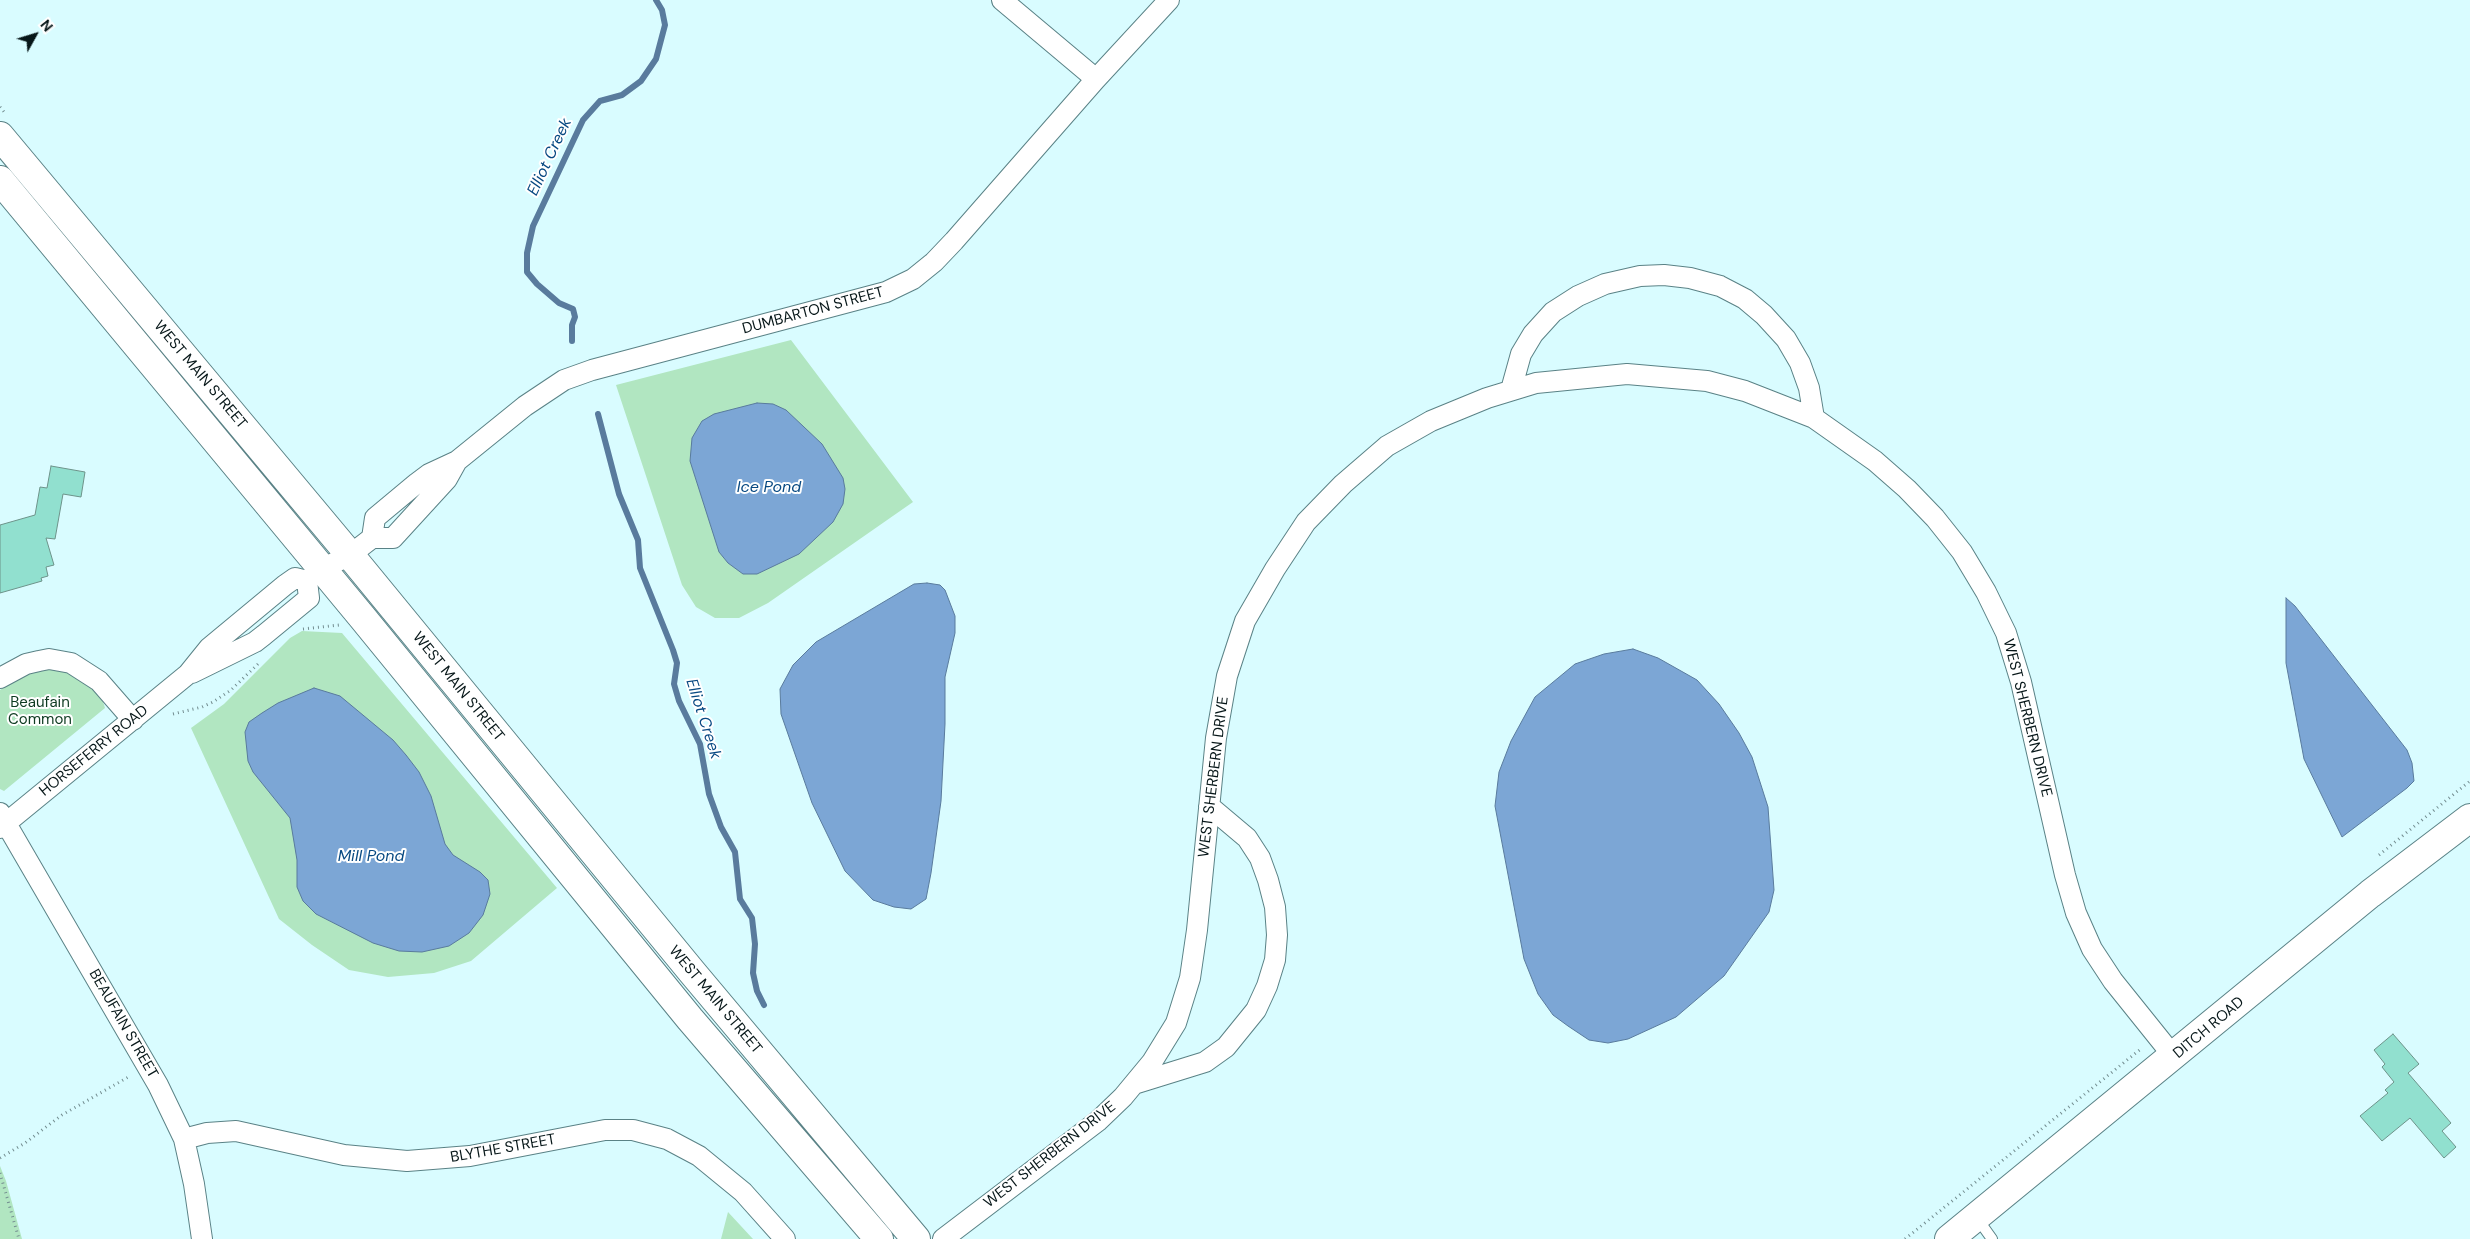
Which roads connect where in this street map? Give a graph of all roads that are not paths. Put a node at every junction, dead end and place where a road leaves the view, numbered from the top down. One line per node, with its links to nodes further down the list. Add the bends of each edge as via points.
1 (1002, 0): 3 (street)
2 (1169, 0): 3 (street, DUMBARTON STREET)
3 (1096, 79): 8 (street, DUMBARTON STREET, via 954,241 913,279 854,302 578,374 554,385 457,461 447,479 393,538 372,538)
4 (0, 136): 8 (street, WEST MAIN STREET)
5 (0, 180): 8 (street, WEST MAIN STREET)
6 (1511, 390): 7 (street, WEST SHERBERN DRIVE, via 1582,377 1667,376 1707,381 1745,391); 7 (street, via 1521,354 1533,334 1553,312 1605,284 1640,276 1664,275 1720,286 1745,299 1764,315 1786,339 1800,363 1809,388); 11 (street, WEST SHERBERN DRIVE, via 1432,421 1386,446 1342,484 1306,522 1246,621 1236,648 1227,676 1216,738)
7 (1814, 418): 14 (street, WEST SHERBERN DRIVE, via 1875,461 1907,489 1962,552 1986,592 2006,633 2021,682 2076,913 2092,949 2113,981)
8 (329, 567): 10 (street, HORSEFERRY ROAD, via 309,598 260,639 188,674); 20 (street, WEST MAIN STREET, via 690,1019); 21 (street, WEST MAIN STREET, via 692,972)
9 (0, 678): 10 (street, via 39,661 71,663 99,680)
10 (133, 720): 13 (street, HORSEFERRY ROAD)
11 (1209, 806): 15 (street, WEST SHERBERN DRIVE, via 1190,978 1176,1023); 15 (street, via 1247,838 1260,858 1275,907 1275,960 1256,1010 1226,1047 1205,1062)
12 (2470, 818): 14 (street, DITCH ROAD, via 2370,894)
13 (2, 821): 16 (street, BEAUFAIN STREET, via 144,1059)
14 (2174, 1057): 17 (street, DITCH ROAD)
15 (1134, 1084): 22 (street, WEST SHERBERN DRIVE, via 1098,1121)
16 (184, 1139): 18 (street, BEAUFAIN STREET); 19 (street, BLYTHE STREET, via 207,1132 236,1131 344,1155 407,1161 470,1156 605,1130 633,1130 667,1138 699,1156 743,1192)
17 (1976, 1217): 23 (street, DITCH ROAD); 24 (lane)
18 (202, 1239)
19 (785, 1239)
20 (879, 1239)
21 (916, 1239)
22 (943, 1239)
23 (1949, 1239)
24 (1992, 1239)

